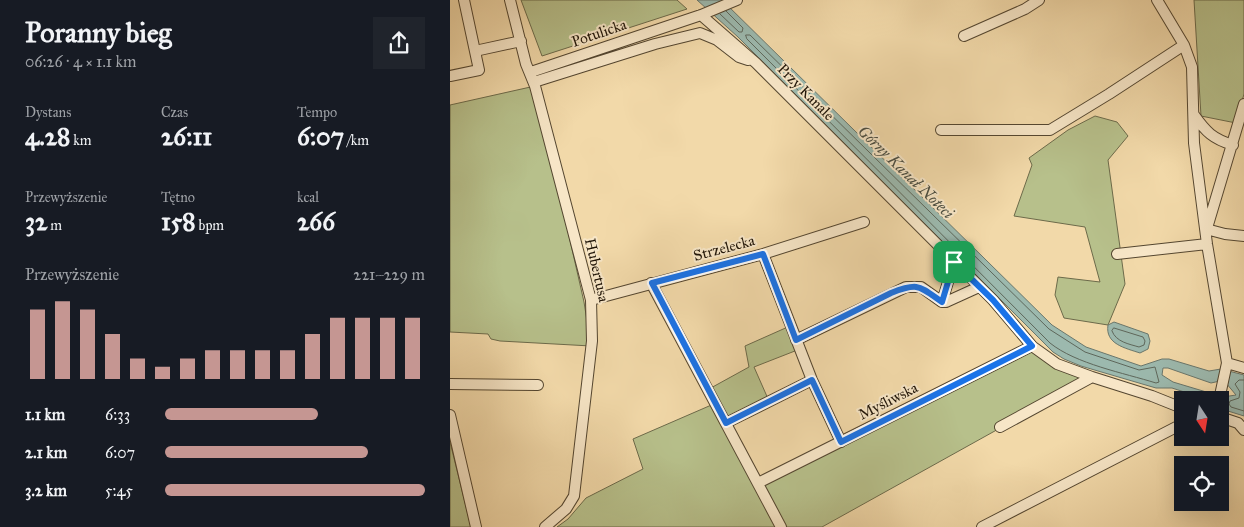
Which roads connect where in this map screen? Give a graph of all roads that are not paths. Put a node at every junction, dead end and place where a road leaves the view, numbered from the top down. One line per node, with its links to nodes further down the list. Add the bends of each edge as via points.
1 (464, 0): 10 (street)
2 (510, 0): 8 (street, Hubertusa)
3 (1040, 0): 7 (street)
4 (1156, 0): 9 (street)
5 (736, 1): 6 (street, Potulicka)
6 (704, 14): 11 (street, Przy Kanale); 13 (street, Potulicka)
7 (964, 36)
8 (520, 41): 10 (street); 13 (street, Hubertusa)
9 (1184, 45): 15 (street, via 1192,67); 16 (street, via 1050,130)
10 (475, 51): 12 (street, via 479,70)
11 (756, 63): 13 (street, via 739,57 717,40 700,33); 24 (street, Przy Kanale)
12 (450, 76)
13 (532, 77): 27 (street, Hubertusa)
14 (1244, 104): 17 (street)
15 (1194, 115): 17 (street, via 1213,138); 19 (street, via 1194,143)
16 (941, 130)
17 (1233, 145): 19 (street)
18 (864, 222): 22 (street, Strzelecka)
19 (1206, 229): 20 (street); 21 (street)
20 (1244, 236)
21 (1207, 244): 23 (street); 31 (street)
22 (763, 254): 25 (street, Strzelecka); 29 (street)
23 (1116, 254)
24 (954, 262): 26 (street, Przy Kanale); 28 (street)
25 (652, 283): 27 (street, Strzelecka); 41 (street)
26 (979, 287): 28 (street); 30 (street, Przy Kanale)
27 (590, 300): 48 (street, Hubertusa, via 592,342 574,496 566,509)
28 (942, 302): 29 (street, via 921,287 906,286)
29 (796, 340): 34 (street)
30 (1032, 346): 33 (street, Przy Kanale, via 1057,364); 45 (street, Myśliwska)
31 (1226, 366): 32 (street); 37 (street)
32 (1244, 368)
33 (1092, 377): 38 (street, Przy Kanale); 42 (street)
34 (812, 380): 41 (street); 45 (street)
35 (450, 384): 36 (street)
36 (538, 385)
37 (1221, 391)
38 (1174, 405)
39 (450, 415): 47 (street)
40 (1229, 420): 44 (street)
41 (726, 423): 46 (street)
42 (1000, 427)
43 (1174, 428): 50 (street)
44 (1244, 430)
45 (841, 442): 46 (street, Myśliwska)
46 (758, 484): 49 (street)
47 (476, 527)
48 (545, 527)
49 (782, 527)
50 (982, 527)

